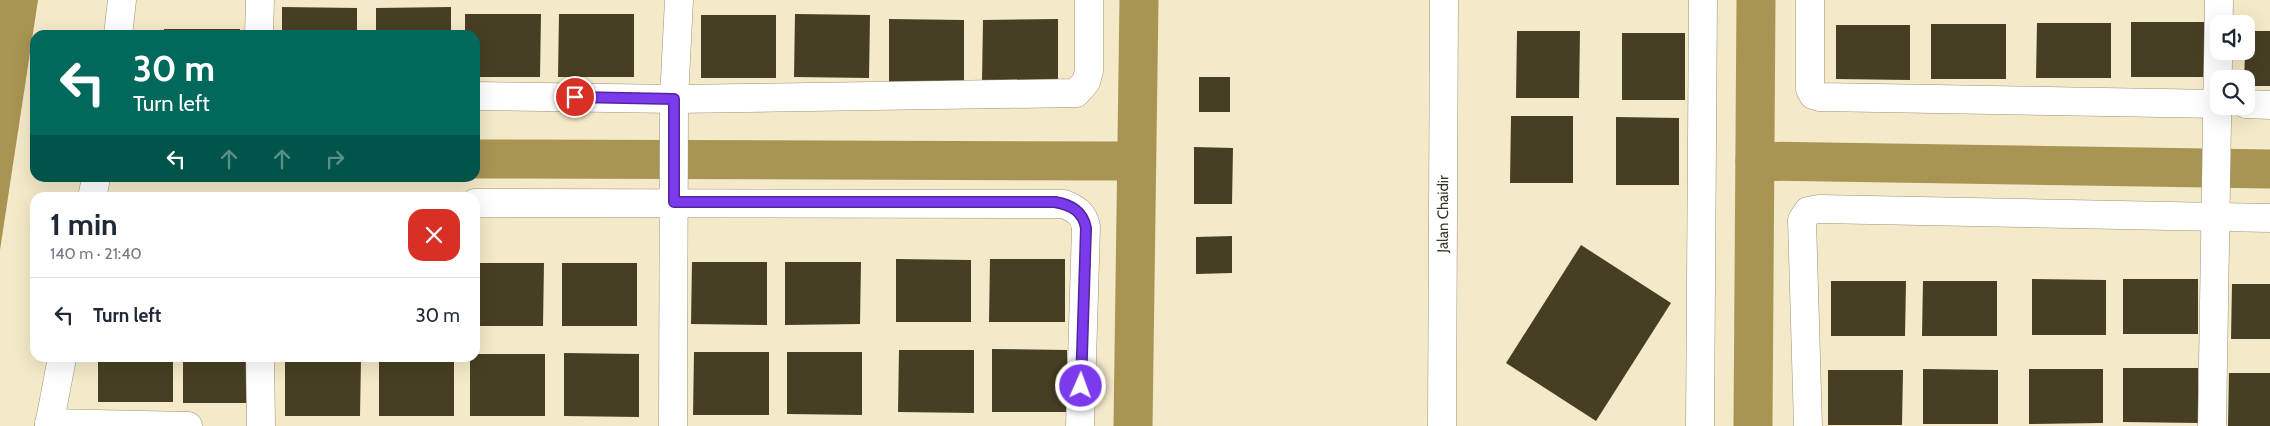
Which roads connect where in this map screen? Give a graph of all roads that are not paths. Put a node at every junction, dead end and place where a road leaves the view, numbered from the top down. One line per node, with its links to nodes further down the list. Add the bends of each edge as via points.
1 (122, 0): 9 (street)
2 (260, 0): 10 (street)
3 (679, 0): 15 (street)
4 (1089, 0): 15 (street, via 1089,71 1086,82 1076,93)
5 (1444, 0): 29 (street, Jalan Chaidir)
6 (1703, 0): 30 (street)
7 (1810, 0): 16 (street, via 1810,89 1813,95 1820,97)
8 (2219, 0): 11 (street)
9 (119, 30)
10 (259, 30)
11 (2218, 70)
12 (480, 96): 15 (street)
13 (2255, 104): 14 (street)
14 (2270, 105)
15 (674, 107): 18 (street)
16 (2210, 110)
17 (2217, 115): 20 (street)
18 (674, 195): 19 (street); 27 (street); 28 (street, via 1055,202 1077,210 1086,228)
19 (480, 203)
20 (2214, 210): 21 (street); 31 (street, via 1808,211 1802,220); 32 (street)
21 (2270, 218)
22 (61, 362): 24 (street)
23 (260, 362): 26 (street)
24 (49, 425): 25 (street)
25 (188, 426)
26 (261, 426)
27 (673, 426)
28 (1080, 426)
29 (1442, 426)
30 (1700, 426)
31 (1808, 426)
32 (2212, 426)

